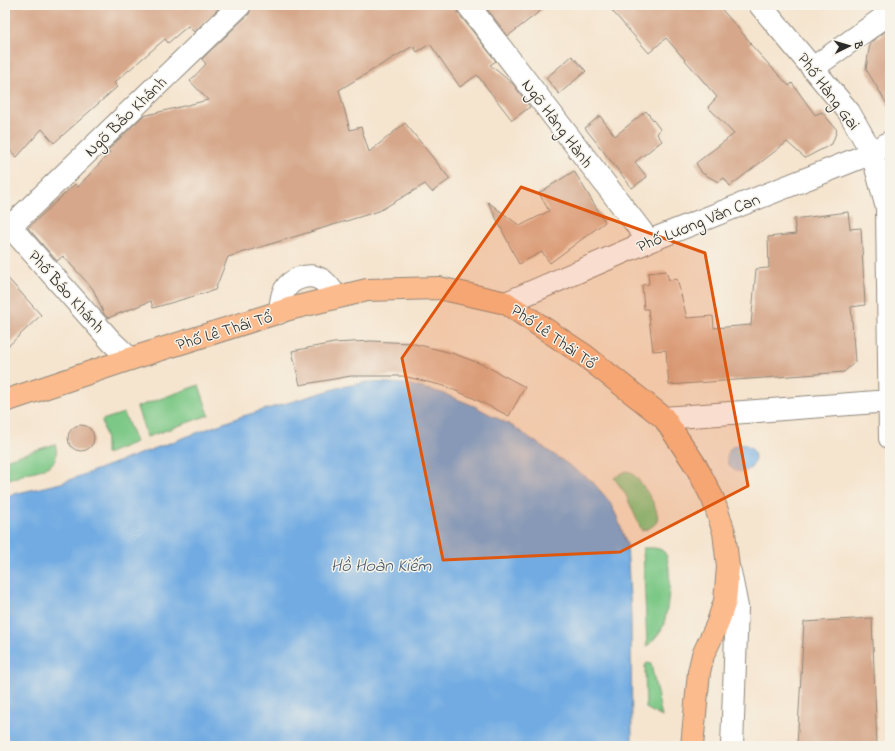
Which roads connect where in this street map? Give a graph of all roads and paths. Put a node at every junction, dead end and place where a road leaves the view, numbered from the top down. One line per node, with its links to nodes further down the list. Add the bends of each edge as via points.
1 (240, 5): 7 (street, Ngõ Bảo Khánh)
2 (468, 5): 8 (street, Ngõ Hàng Hành)
3 (760, 5): 5 (street, Phố Hàng Gai)
4 (890, 13): 5 (street)
5 (813, 68): 6 (street, Phố Hàng Gai)
6 (881, 147): 8 (street, Phố Lương Văn Can); 12 (street, Phố Hàng Gai, via 887,208)
7 (8, 224): 10 (street, Phố Báo Khánh, via 111,341)
8 (649, 242): 9 (street, Phố Lương Văn Can)
9 (506, 303): 10 (main road, Phố Lê Thái Tổ, via 439,288 367,290 279,313); 13 (main road, Phố Lê Thái Tổ, via 584,355)
10 (130, 359): 11 (main road, Phố Lê Thái Tổ)
11 (5, 401)
12 (889, 401): 13 (street); 14 (street, Phố Hàng Gai)
13 (664, 418): 15 (main road, Phố Lê Thái Tổ, via 692,459 713,499 724,532)
14 (890, 438)
15 (728, 567): 16 (main road, Phố Lê Thái Tổ, via 725,601 699,672); 17 (street, via 737,607)
16 (692, 746)
17 (732, 746)

